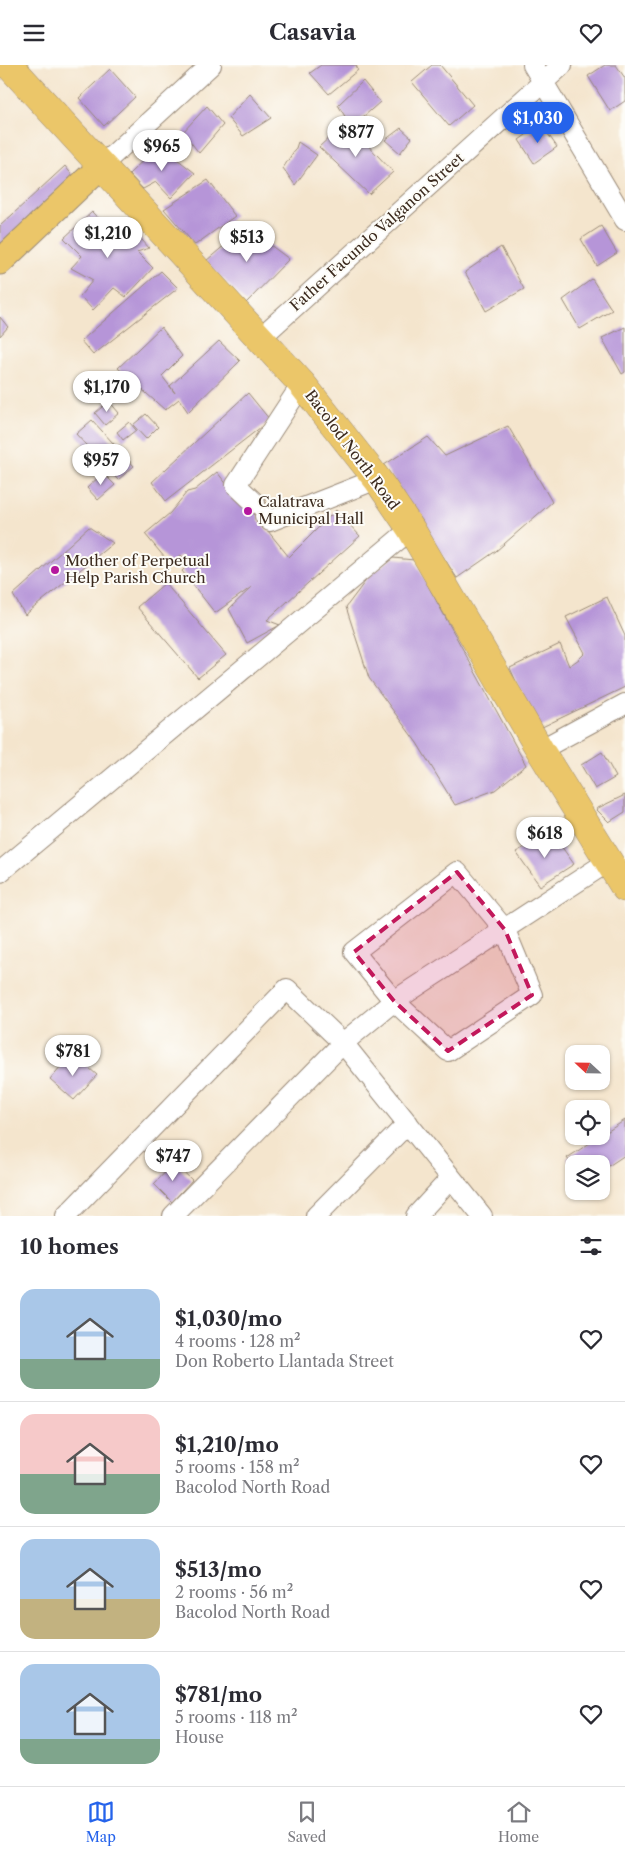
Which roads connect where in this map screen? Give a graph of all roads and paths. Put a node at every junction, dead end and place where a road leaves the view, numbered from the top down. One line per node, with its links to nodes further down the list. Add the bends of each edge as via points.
1 (8, 65): 5 (highway, Bacolod North Road)
2 (211, 65): 5 (street)
3 (562, 65): 4 (street, Father Facundo Valganon Street)
4 (538, 73): 6 (street); 8 (street, Father Facundo Valganon Street)
5 (102, 165): 7 (main road); 8 (highway, Bacolod North Road)
6 (625, 219)
7 (0, 263)
8 (260, 338): 9 (highway, Bacolod North Road)
9 (302, 384): 10 (highway, Bacolod North Road); 10 (street, via 236,485 270,521)
10 (377, 479): 11 (highway, Bacolod North Road)
11 (411, 529): 13 (highway, Bacolod North Road); 15 (street)
12 (625, 704): 13 (street)
13 (540, 750): 14 (highway, Bacolod North Road)
14 (609, 861): 16 (highway, Bacolod North Road); 17 (street)
15 (0, 872)
16 (625, 888)
17 (505, 930): 18 (street); 18 (street, via 532,995 448,1051); 18 (street, via 457,873 354,953)
18 (394, 1001): 19 (street)
19 (343, 1043): 20 (street); 22 (street, via 287,989); 23 (street)
20 (408, 1123): 21 (street); 24 (street)
21 (452, 1178): 25 (street); 26 (street)
22 (66, 1216)
23 (173, 1216)
24 (316, 1216)
25 (416, 1216)
26 (482, 1216)

